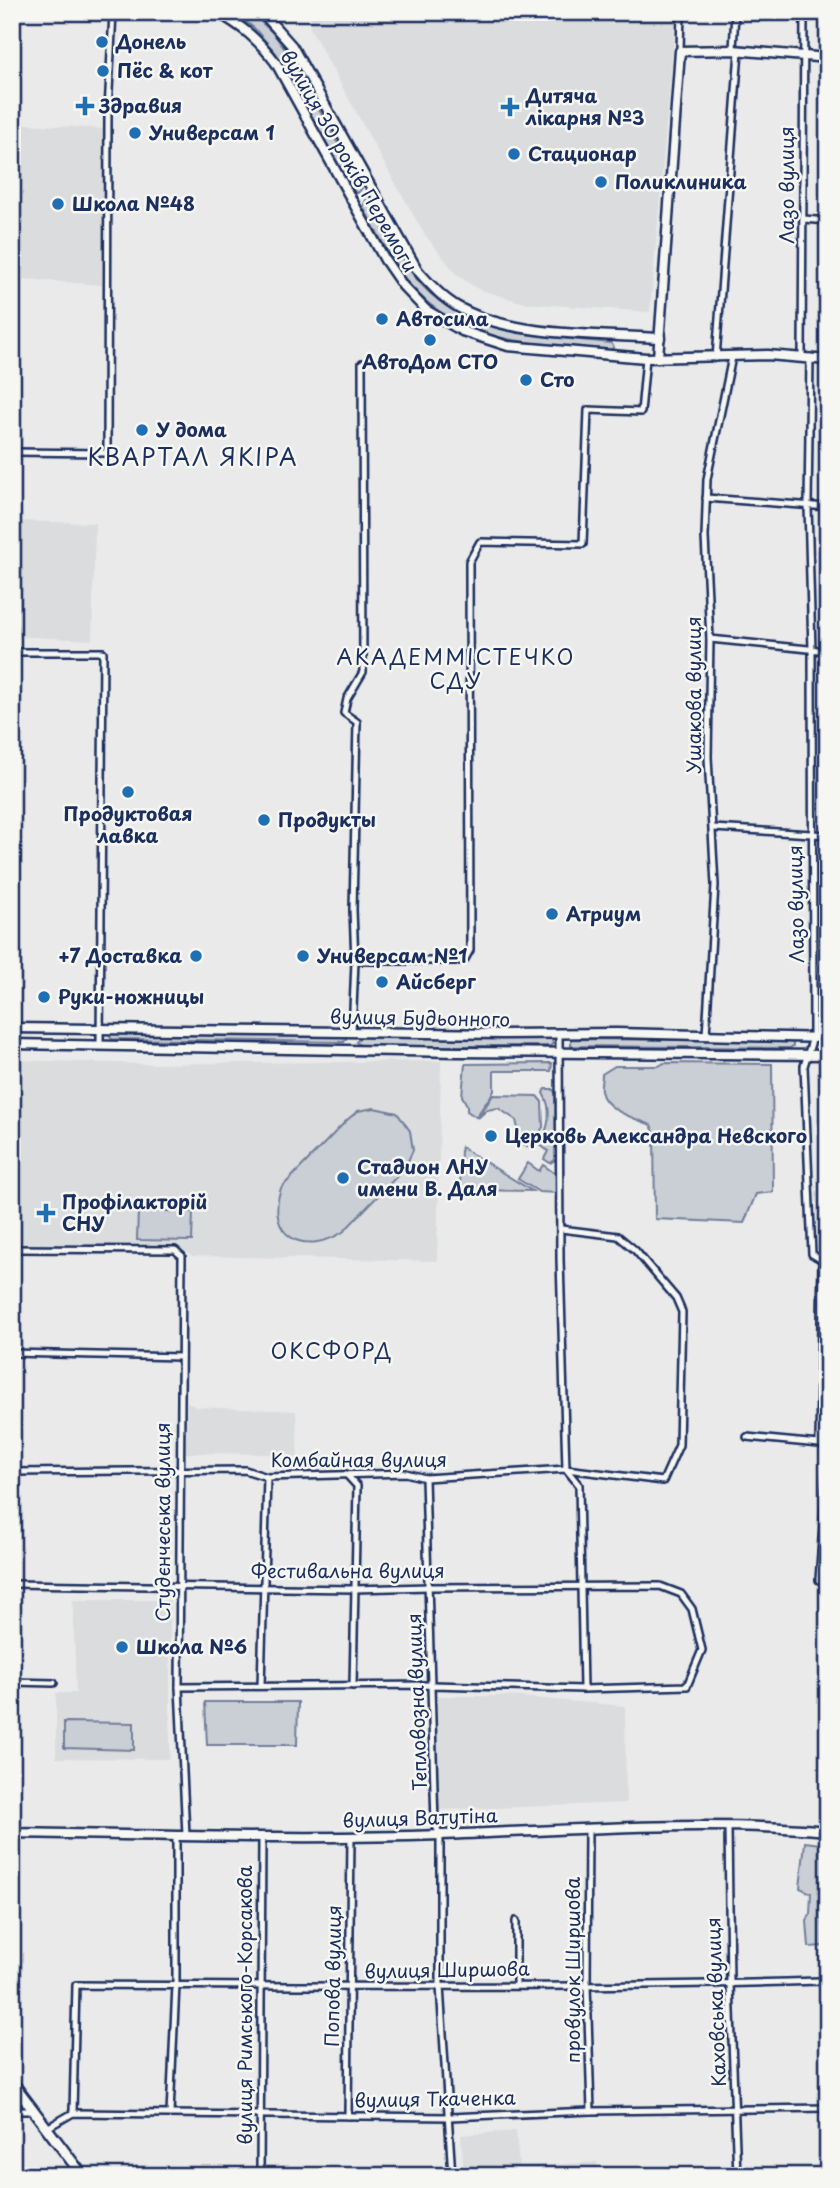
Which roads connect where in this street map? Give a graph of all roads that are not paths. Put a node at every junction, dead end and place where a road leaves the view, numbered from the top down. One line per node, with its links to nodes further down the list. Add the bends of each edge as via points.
1 (113, 12): 21 (street, via 108,111 107,453)
2 (217, 12): 16 (street, вулиця 30 років Перемоги, via 243,27 276,63 385,260 426,310 462,331 508,346)
3 (260, 12): 13 (street, вулиця 30 років Перемоги, via 292,46 418,271 455,306 496,324 526,329)
4 (681, 12): 7 (street)
5 (735, 12): 8 (street)
6 (804, 12): 9 (street, Лазо вулиця)
7 (680, 51): 8 (street); 13 (street)
8 (736, 51): 9 (street); 18 (street)
9 (803, 54): 10 (street); 11 (street, Лазо вулиця)
10 (828, 58)
11 (804, 219): 12 (street); 15 (street, Лазо вулиця)
12 (828, 221)
13 (660, 338): 17 (street)
14 (732, 357): 15 (street, вулиця 30 років Перемоги); 18 (street, вулиця 30 років Перемоги); 22 (street, Ушакова вулиця)
15 (806, 357): 19 (street, вулиця 30 років Перемоги); 23 (street, Лазо вулиця)
16 (646, 358): 17 (street, вулиця 30 років Перемоги); 32 (street, via 641,412 588,410 583,544 480,542 469,562 470,950 458,961)
17 (658, 358): 18 (street, вулиця 30 років Перемоги)
18 (716, 358)
19 (828, 360)
20 (362, 363): 32 (street, via 363,672 344,713 357,722)
21 (12, 452)
22 (706, 498): 23 (street); 25 (street, Ушакова вулиця)
23 (808, 506): 24 (street); 26 (street, Лазо вулиця)
24 (828, 507)
25 (710, 639): 26 (street); 29 (street, Ушакова вулиця, via 708,757)
26 (812, 650): 27 (street); 30 (street, Лазо вулиця)
27 (828, 651)
28 (12, 652): 34 (street, via 103,652)
29 (713, 828): 30 (street); 37 (street, Ушакова вулиця, via 715,885)
30 (811, 833): 31 (street); 38 (street, Лазо вулиця)
31 (828, 835)
32 (355, 961): 35 (street)
33 (12, 1027): 34 (street, вулиця Будьонного)
34 (100, 1029): 35 (street, вулиця Будьонного); 41 (street)
35 (352, 1033): 36 (street, вулиця Будьонного); 42 (street)
36 (559, 1034): 37 (street, вулиця Будьонного); 43 (street)
37 (706, 1035): 38 (street, вулиця Будьонного)
38 (813, 1037): 39 (street, вулиця Будьонного); 44 (street, Лазо вулиця)
39 (828, 1038)
40 (12, 1044): 41 (street, вулиця Будьонного)
41 (100, 1045): 42 (street, вулиця Будьонного)
42 (351, 1050): 43 (street, вулиця Будьонного)
43 (559, 1052): 44 (street, вулиця Будьонного); 46 (street)
44 (809, 1054): 45 (street, вулиця Будьонного); 48 (street, Лазо вулиця, via 804,1066 812,1254)
45 (828, 1055)
46 (561, 1229): 56 (street); 56 (street, Комбайная вулиця, via 618,1236 676,1298 682,1312 680,1445 663,1481)
47 (12, 1249): 50 (street, Студєнчеська вулиця, via 179,1252)
48 (825, 1260): 52 (street, Лазо вулиця)
49 (12, 1353): 50 (street)
50 (181, 1357): 55 (street, Студєнчеська вулиця)
51 (747, 1437): 52 (street)
52 (820, 1444): 53 (street)
53 (828, 1448)
54 (828, 1455): 61 (street, via 819,1580)
55 (179, 1469): 57 (street, Комбайная вулиця); 59 (street, Комбайная вулиця, via 245,1470); 63 (street, Студєнчеська вулиця)
56 (566, 1469): 60 (street, Комбайная вулиця); 66 (street, via 579,1485)
57 (12, 1472)
58 (346, 1474): 59 (street, Комбайная вулиця); 60 (street, Комбайная вулиця, via 406,1473); 67 (street, via 358,1486)
59 (267, 1477): 64 (street)
60 (425, 1478): 65 (street, Тепловозна вулиця)
61 (828, 1580)
62 (12, 1584): 63 (street, Фестивальна вулиця)
63 (178, 1587): 64 (street, Фестивальна вулиця); 73 (street, Студєнчеська вулиця)
64 (265, 1587): 67 (street, Фестивальна вулиця); 71 (street)
65 (429, 1587): 66 (street, Фестивальна вулиця); 67 (street, Фестивальна вулиця); 70 (street, Тепловозна вулиця)
66 (582, 1587): 74 (street); 74 (street, Фестивальна вулиця, via 660,1586 681,1594 692,1609 702,1650 687,1686)
67 (354, 1589): 72 (street)
68 (12, 1682): 69 (street)
69 (54, 1683)
70 (432, 1685): 72 (street); 74 (street); 82 (street, Тепловозна вулиця, via 435,1824)
71 (261, 1686): 72 (street); 73 (street)
72 (353, 1686)
73 (179, 1687): 80 (street, Студєнчеська вулиця)
74 (583, 1689)
75 (728, 1827): 76 (street, вулиця Ватутіна); 77 (street, вулиця Ватутіна); 86 (street, Каховська вулиця)
76 (588, 1829): 82 (street, вулиця Ватутіна); 88 (street, провулок Ширшова)
77 (828, 1831)
78 (12, 1833): 79 (street, вулиця Ватутіна)
79 (176, 1835): 80 (street, вулиця Ватутіна); 87 (street)
80 (186, 1835): 81 (street, вулиця Ватутіна)
81 (262, 1835): 83 (street, вулиця Ватутіна); 89 (street, вулиця Римського-Корсакова)
82 (440, 1835): 83 (street, вулиця Ватутіна); 90 (street, Тепловозна вулиця)
83 (351, 1836): 92 (street, Попова вулиця)
84 (516, 1921): 85 (street)
85 (516, 1984): 88 (street, вулиця Ширшова); 90 (street, вулиця Ширшова)
86 (730, 1984): 88 (street, вулиця Ширшова); 91 (street, вулиця Ширшова, via 819,1981); 95 (street, Каховська вулиця)
87 (176, 1985): 89 (street, вулиця Ширшова); 99 (street, вулиця Ширшова, via 76,1984); 100 (street)
88 (587, 1985): 98 (street, провулок Ширшова)
89 (262, 1986): 92 (street, вулиця Ширшова); 101 (street, вулиця Римського-Корсакова)
90 (440, 1986): 92 (street, вулиця Ширшова); 103 (street, Тепловозна вулиця)
91 (828, 1987)
92 (348, 1988): 102 (street, Попова вулиця)
93 (12, 2082): 96 (main road)
94 (828, 2108): 95 (street, вулиця Ткаченка)
95 (736, 2109): 98 (street, вулиця Ткаченка); 108 (street, Каховська вулиця)
96 (34, 2110): 97 (street); 104 (main road)
97 (12, 2111)
98 (591, 2111): 103 (street, вулиця Ткаченка)
99 (73, 2113): 100 (street, вулиця Ткаченка); 104 (street)
100 (170, 2114): 101 (street, вулиця Ткаченка)
101 (260, 2116): 102 (street, вулиця Ткаченка); 106 (street, вулиця Римського-Корсакова)
102 (348, 2116): 103 (street, вулиця Ткаченка)
103 (450, 2117): 107 (street, Тепловозна вулиця)
104 (47, 2128): 105 (main road)
105 (83, 2176)
106 (260, 2176)
107 (452, 2176)
108 (737, 2176)

